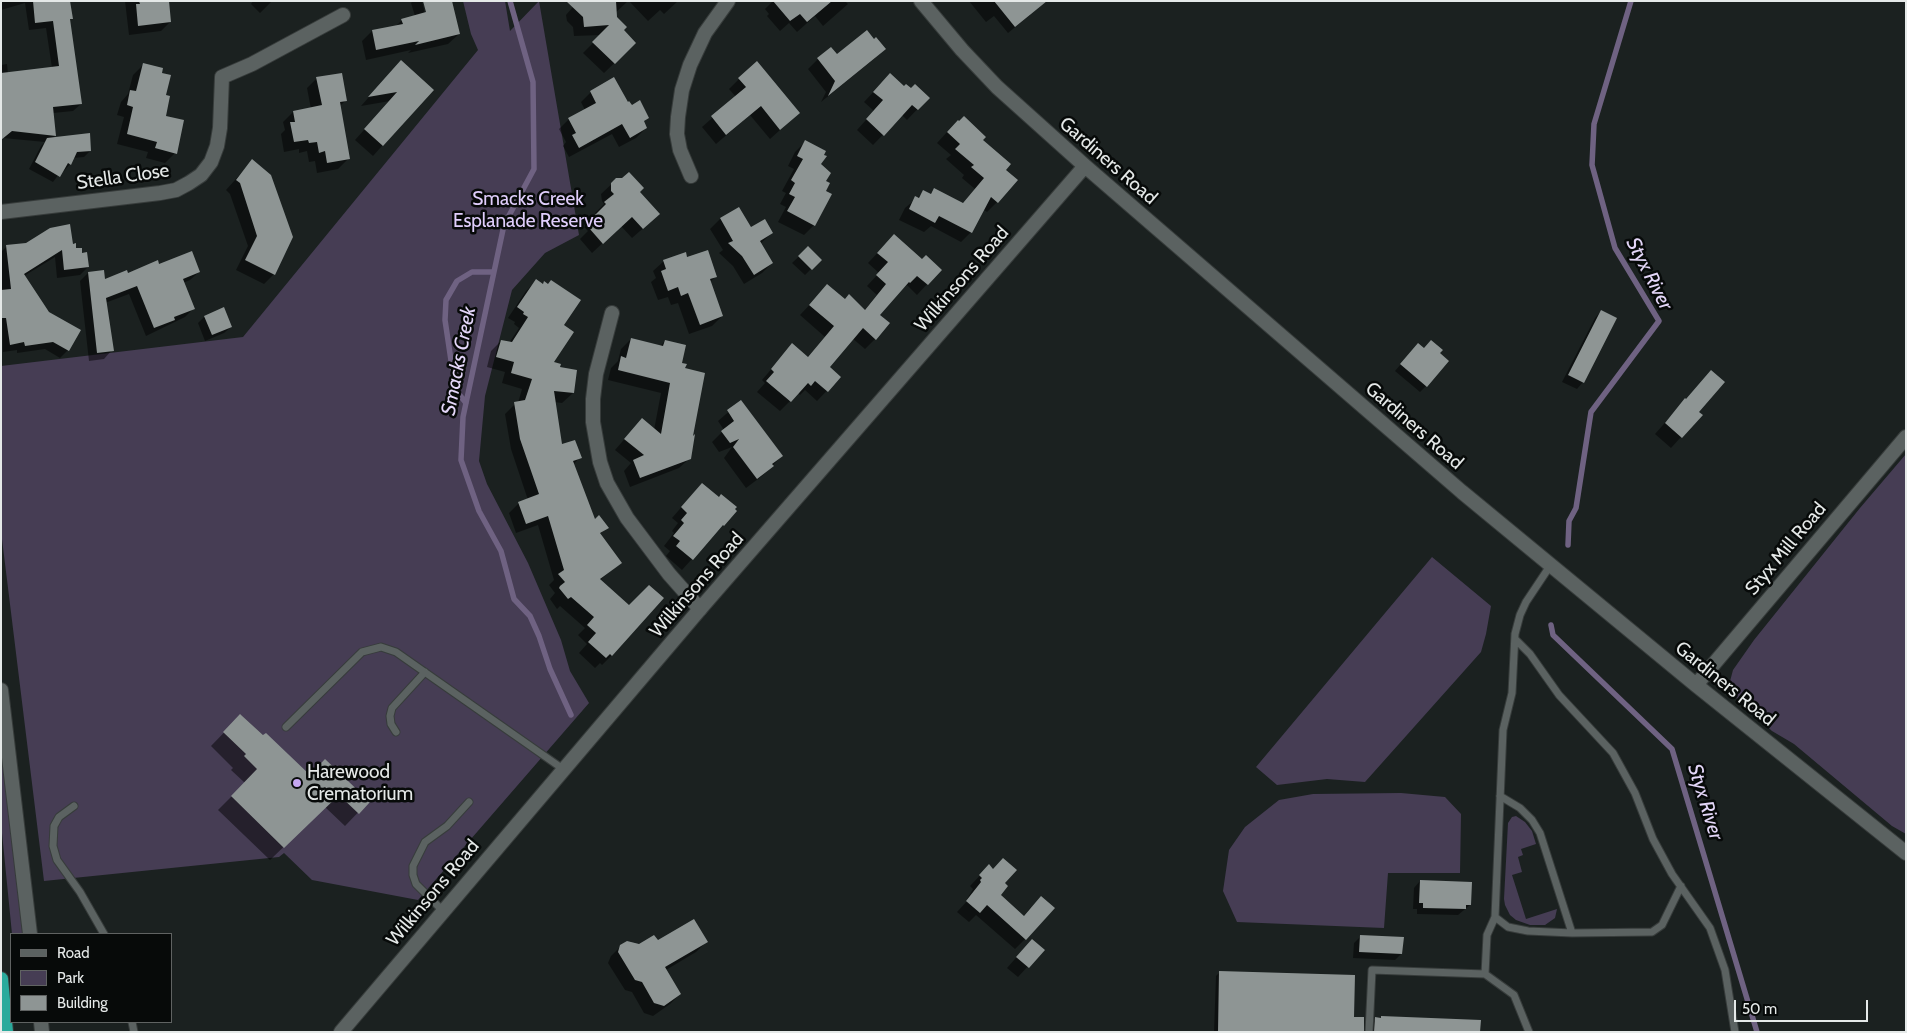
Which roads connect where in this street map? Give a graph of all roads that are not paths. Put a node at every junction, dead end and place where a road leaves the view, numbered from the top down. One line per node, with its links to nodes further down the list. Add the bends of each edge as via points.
1 (728, 1): 5 (street, via 705,33 682,90 677,134)
2 (921, 1): 4 (street, Gardiners Road, via 997,87)
3 (343, 15): 6 (street, Stella Close, via 252,64 222,76 217,146 211,162 189,183 160,193)
4 (1085, 166): 9 (street, Gardiners Road); 10 (street, Wilkinsons Road)
5 (691, 176)
6 (1, 212)
7 (612, 313): 10 (street, via 593,399 594,432 600,462 627,518 668,574)
8 (1906, 437): 13 (street, Styx Mill Road)
9 (1550, 566): 11 (lane, via 1520,615); 13 (street, Gardiners Road)
10 (700, 609): 17 (street, Wilkinsons Road)
11 (1516, 640): 18 (lane, via 1512,693 1504,730); 22 (lane, via 1559,695 1613,753 1635,793 1653,839)
12 (425, 672): 15 (lane, via 396,652 381,647 362,652); 16 (lane, via 392,708 391,724); 17 (lane)
13 (1696, 685): 21 (street, Gardiners Road)
14 (1, 690): 25 (street)
15 (286, 727)
16 (396, 732)
17 (563, 769): 23 (street, Wilkinsons Road)
18 (1500, 796): 24 (lane); 27 (lane, via 1520,808 1540,833)
19 (469, 802): 23 (lane, via 447,826 425,842 414,866 416,884)
20 (74, 806): 26 (lane, via 58,817 53,846 57,860)
21 (1906, 853)
22 (1681, 886): 27 (lane, via 1662,925 1652,932); 34 (lane, via 1710,928 1725,970)
23 (443, 911): 31 (street, Wilkinsons Road)
24 (1495, 917): 27 (lane, via 1508,927); 28 (lane, via 1486,935)
25 (30, 933)
26 (103, 933)
27 (1572, 933)
28 (1485, 974): 32 (lane, via 1372,970); 33 (lane, via 1514,995)
29 (1, 979): 30 (highway)
30 (6, 1032)
31 (341, 1032)
32 (1369, 1032)
33 (1529, 1032)
34 (1735, 1032)

